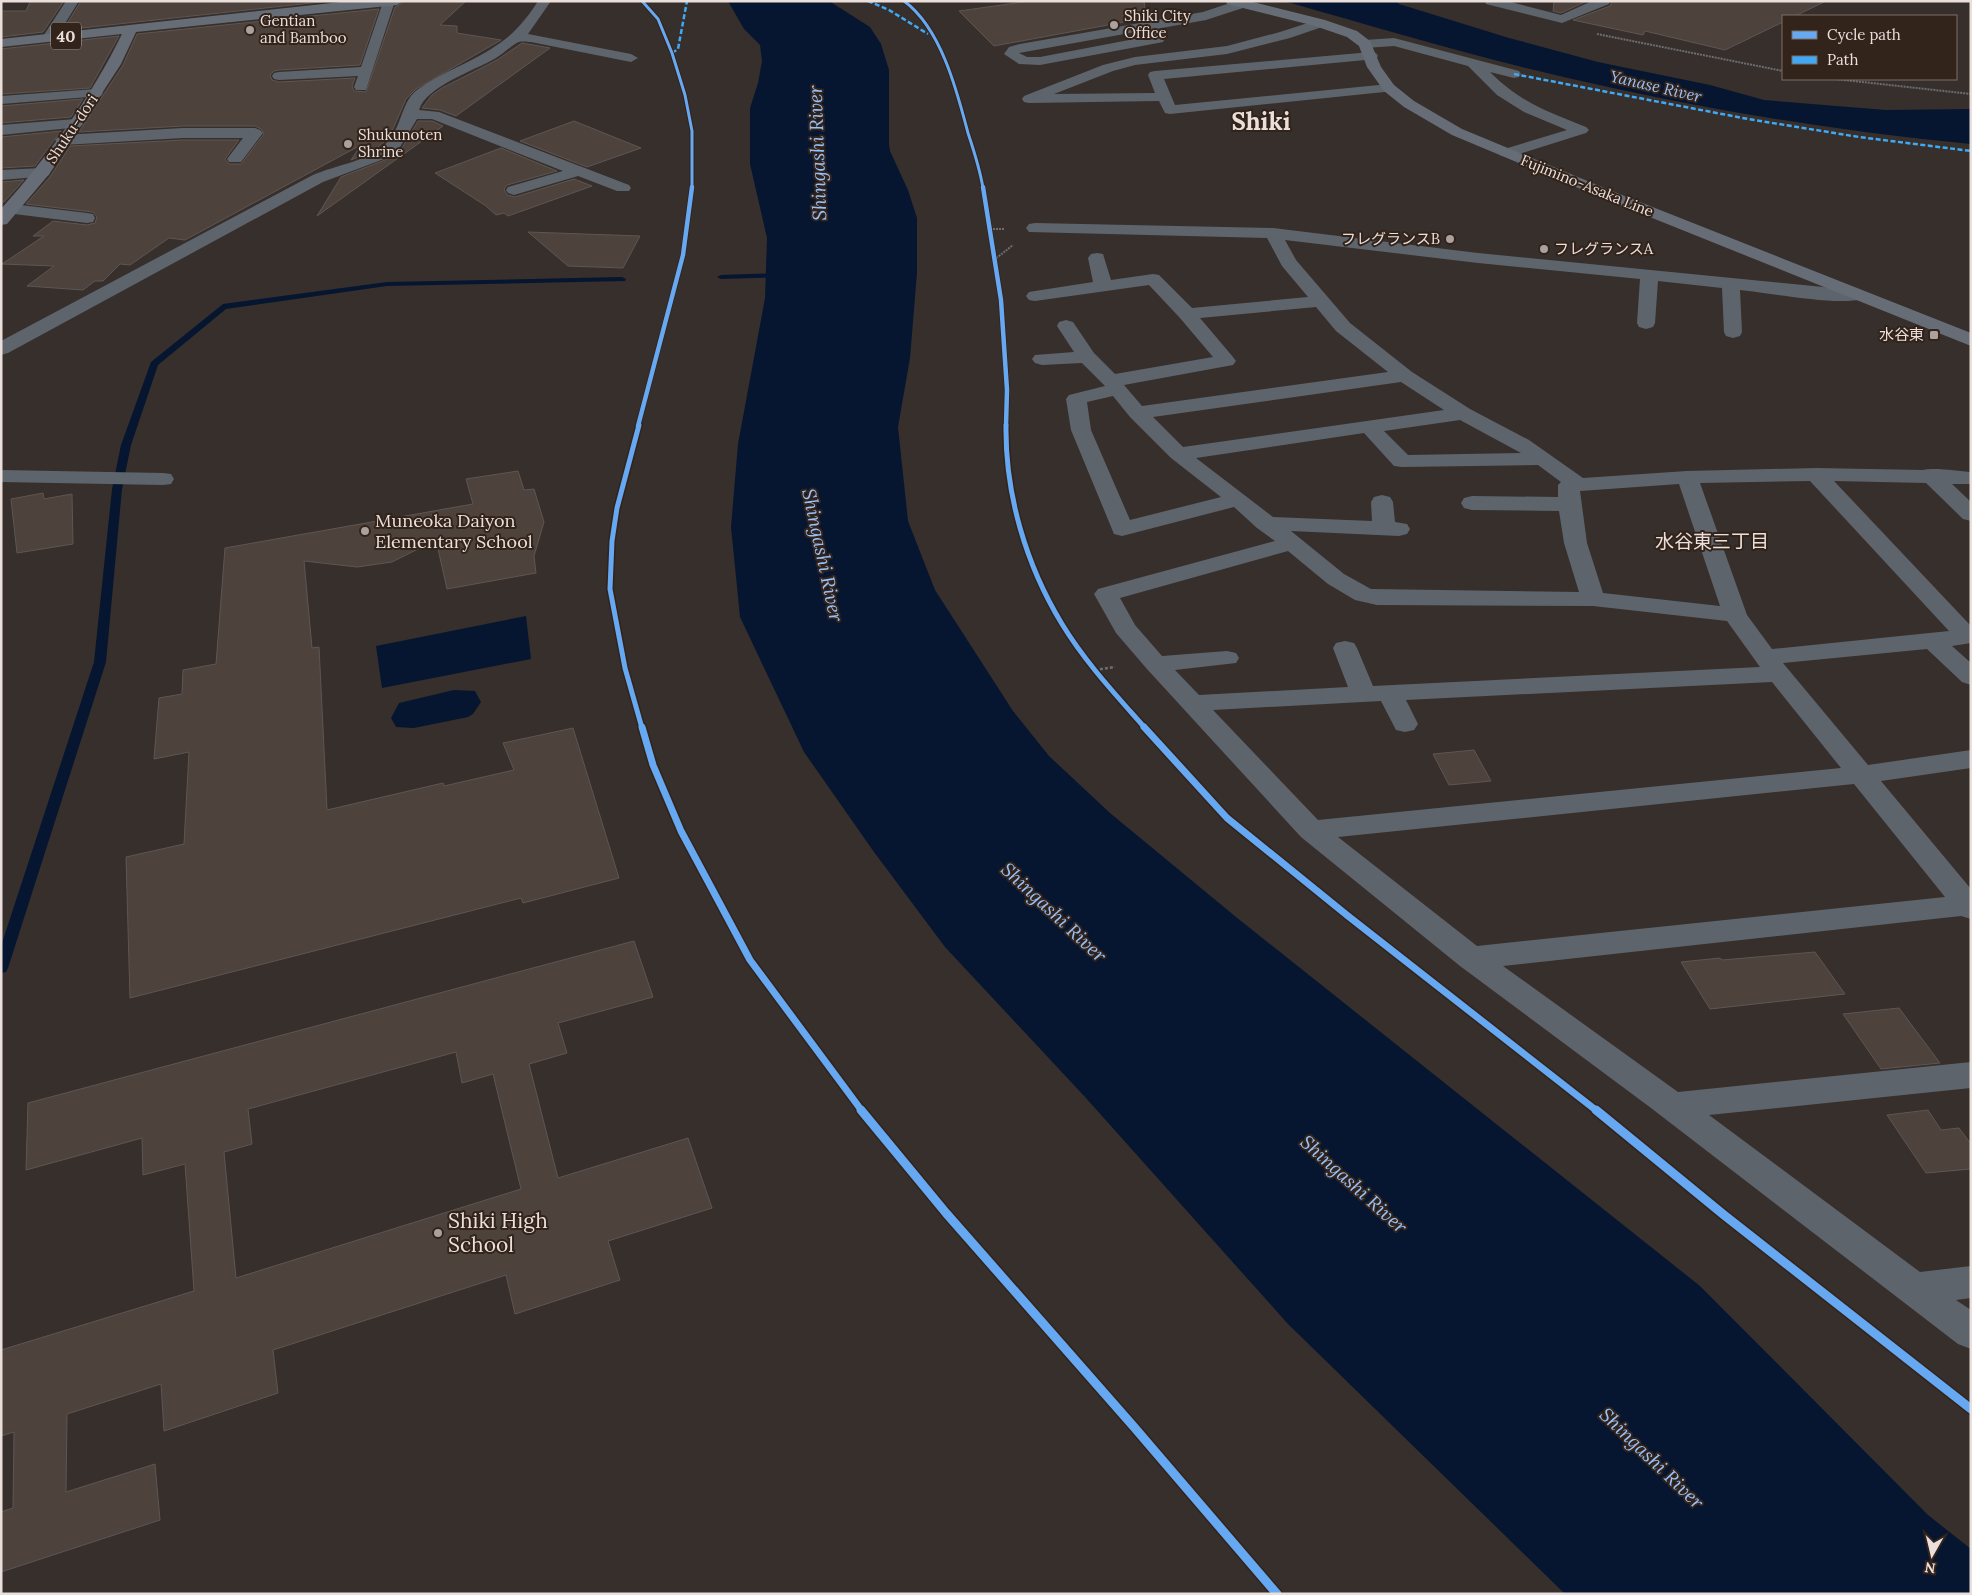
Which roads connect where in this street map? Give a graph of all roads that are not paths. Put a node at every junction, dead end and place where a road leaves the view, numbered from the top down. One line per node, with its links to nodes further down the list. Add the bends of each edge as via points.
1 (73, 1): 12 (street)
2 (397, 1): 6 (main road)
3 (545, 1): 13 (street)
4 (1491, 1): 5 (street, via 1562,19)
5 (1604, 1)
6 (388, 2): 8 (main road); 16 (street)
7 (1236, 2): 9 (main road); 10 (street, via 1206,16)
8 (354, 3): 11 (main road)
9 (1320, 23): 15 (main road, via 1352,34); 26 (street, via 1227,50 1135,61 1108,68 1029,99)
10 (1144, 27): 10 (street, via 1157,34 1158,39 1040,61 1024,61 1011,54 1020,48)
11 (130, 30): 12 (main road, 40); 25 (main road, Shuku-dori)
12 (49, 38): 14 (main road, 40)
13 (518, 38): 18 (street); 28 (street, via 499,52 423,92 412,104)
14 (1, 43)
15 (1368, 50): 19 (street, via 1394,42); 24 (main road, Fujimino-Asaka Line, via 1374,67); 26 (street, via 1155,75)
16 (371, 56): 17 (street); 20 (street)
17 (353, 57)
18 (631, 58)
19 (1474, 64): 21 (street); 33 (street, via 1502,92 1529,109 1581,130)
20 (366, 71): 22 (street); 23 (street)
21 (1514, 74)
22 (279, 76)
23 (361, 87)
24 (1389, 88): 26 (street, via 1170,110); 33 (main road, Fujimino-Asaka Line, via 1439,122)
25 (96, 93): 27 (street); 30 (main road, Shuku-dori)
26 (1164, 97)
27 (1, 100)
28 (411, 114): 35 (street, via 434,115); 56 (street, via 393,145 378,156 320,178)
29 (95, 120): 30 (street)
30 (76, 122): 31 (street); 32 (main road, Shuku-dori)
31 (1, 130)
32 (63, 140): 34 (street, via 183,133 255,133); 36 (main road, Shuku-dori)
33 (1507, 153): 48 (main road, Fujimino-Asaka Line)
34 (235, 159)
35 (580, 171): 38 (street); 39 (street)
36 (42, 173): 37 (street); 40 (main road, Shuku-dori)
37 (1, 175)
38 (624, 188)
39 (514, 190)
40 (9, 208): 41 (street)
41 (87, 218)
42 (1035, 228): 43 (street)
43 (1273, 233): 45 (street, via 1478,258); 50 (street, via 1288,262)
44 (1097, 258): 47 (street)
45 (1649, 274): 46 (street); 52 (street)
46 (1731, 284): 48 (street); 54 (street)
47 (1103, 286): 49 (street); 51 (street, via 1152,279)
48 (1857, 294): 55 (main road, Fujimino-Asaka Line)
49 (1035, 296)
50 (1320, 301): 51 (street); 59 (street, via 1343,327)
51 (1187, 314): 60 (street, via 1226,360)
52 (1646, 323)
53 (1066, 326): 57 (street)
54 (1733, 332)
55 (1971, 340)
56 (1, 349)
57 (1087, 356): 58 (street); 60 (street)
58 (1042, 359)
59 (1405, 376): 61 (street); 62 (street)
60 (1114, 385): 62 (street); 73 (street, via 1076,399 1081,430 1122,529)
61 (1463, 413): 63 (street); 65 (street)
62 (1137, 414): 64 (street)
63 (1369, 428): 64 (street); 65 (street, via 1402,461)
64 (1178, 454): 73 (street)
65 (1544, 459): 72 (street)
66 (1816, 474): 67 (street); 69 (street); 81 (street)
67 (1930, 475): 70 (street); 76 (street)
68 (1, 476): 71 (street)
69 (1687, 478): 72 (street); 80 (street)
70 (1971, 478)
71 (163, 479)
72 (1573, 494): 75 (street); 79 (street, via 1575,549)
73 (1238, 499): 77 (street)
74 (1382, 502): 77 (street, via 1392,528)
75 (1472, 503)
76 (1971, 514)
77 (1265, 523): 78 (street)
78 (1293, 543): 79 (street, via 1336,579 1363,595 1377,598); 85 (street, via 1106,594 1125,628)
79 (1593, 599): 80 (street)
80 (1735, 615): 86 (street)
81 (1969, 636): 82 (street)
82 (1933, 641): 86 (street); 87 (street)
83 (1345, 648): 89 (street)
84 (1227, 658): 85 (street)
85 (1156, 664): 90 (street)
86 (1772, 666): 88 (street); 93 (street)
87 (1971, 677)
88 (1390, 694): 89 (street); 91 (street)
89 (1364, 695): 90 (street)
90 (1192, 704): 94 (street)
91 (1404, 724)
92 (1971, 759): 93 (street)
93 (1861, 775): 94 (street); 95 (street)
94 (1311, 830): 96 (street)
95 (1970, 906): 96 (street)
96 (1471, 958): 98 (street)
97 (1971, 1075): 98 (street)
98 (1673, 1106): 100 (street)
99 (1971, 1282): 100 (street)
100 (1914, 1289): 101 (street)
101 (1971, 1332)

